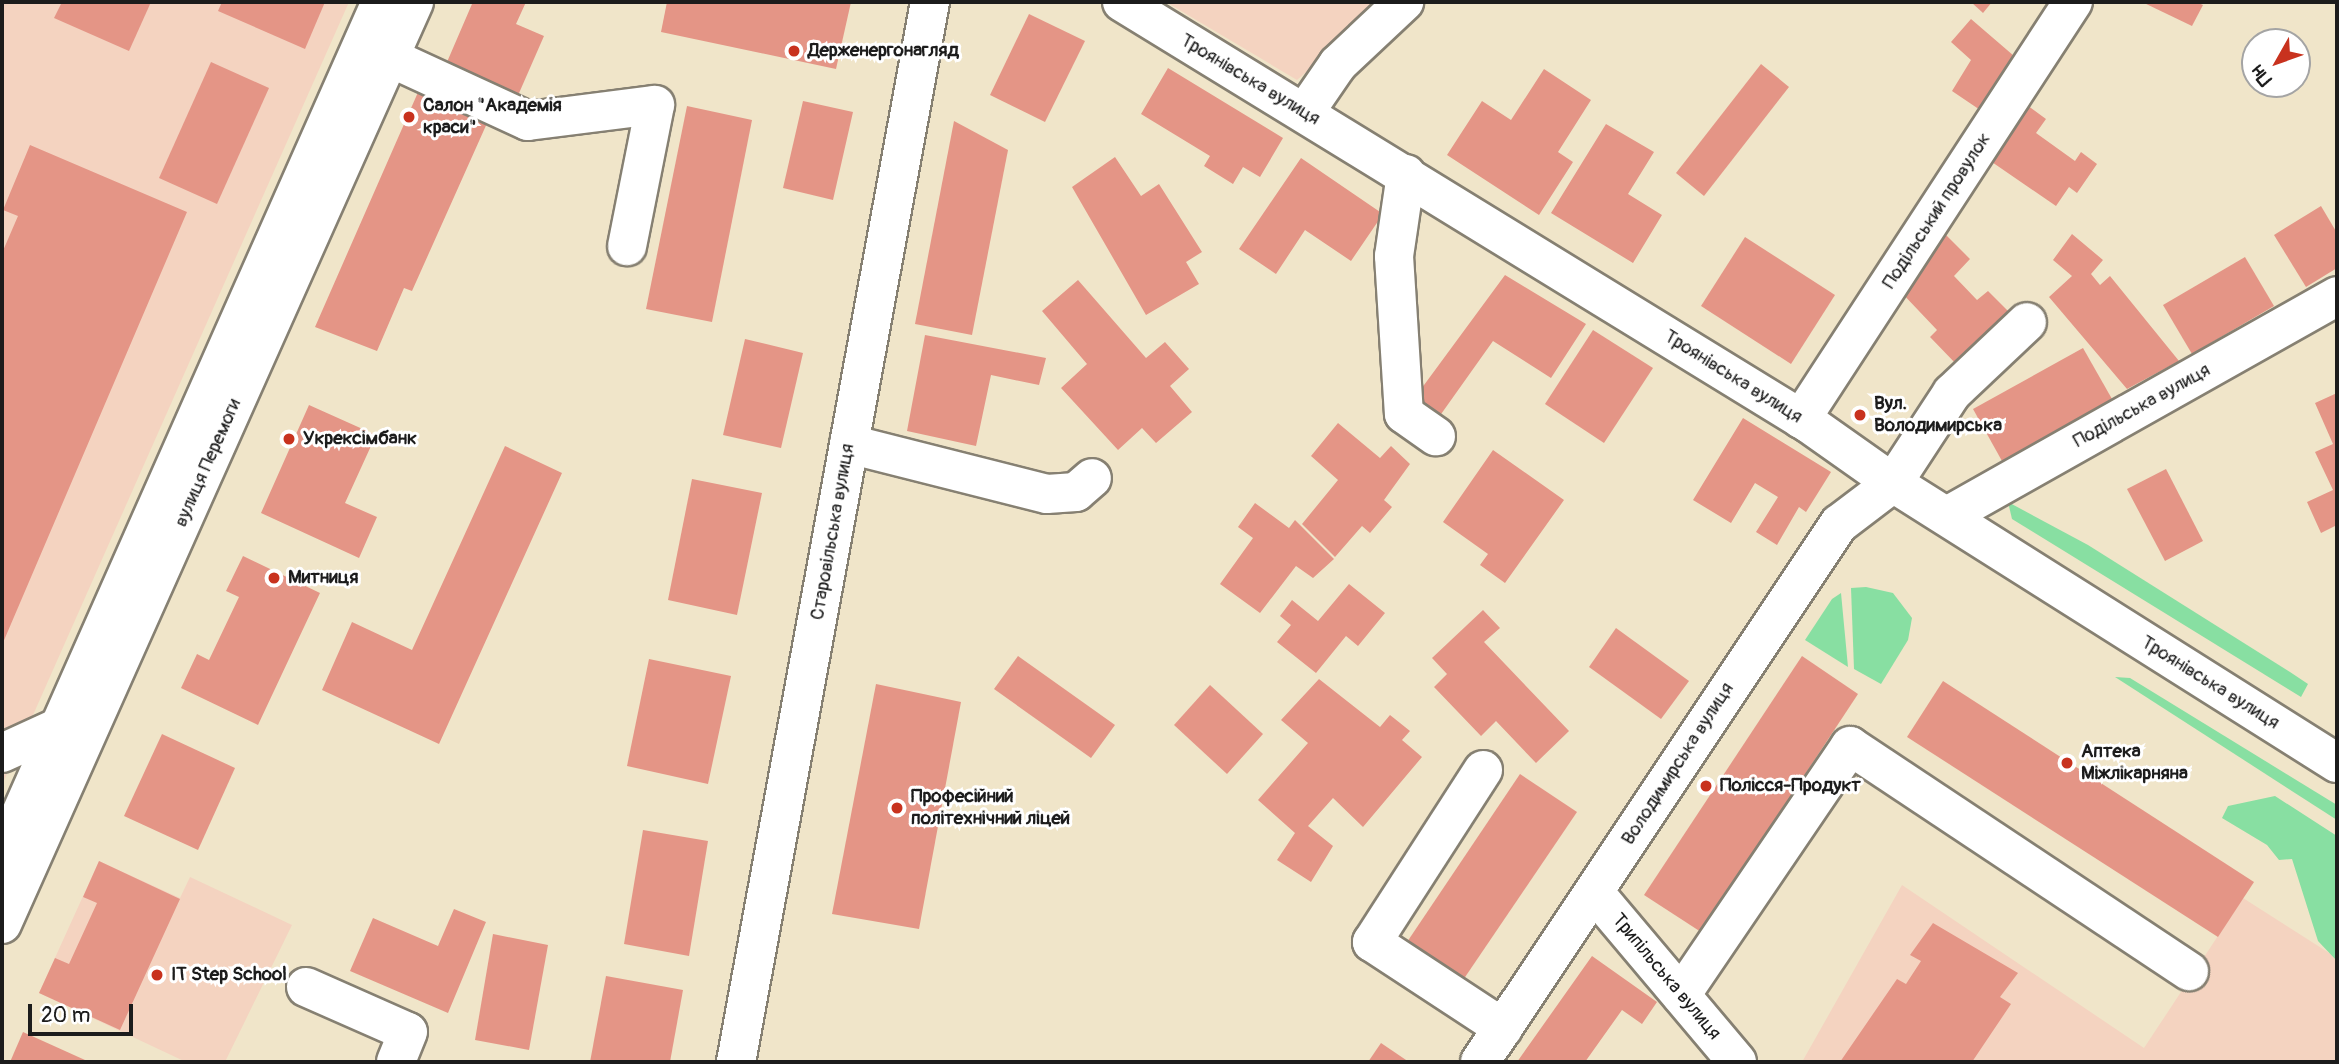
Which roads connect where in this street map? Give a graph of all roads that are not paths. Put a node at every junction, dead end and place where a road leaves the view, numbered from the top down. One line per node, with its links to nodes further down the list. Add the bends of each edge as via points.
1 (382, 2): 7 (street, вулиця Перемоги)
2 (414, 2): 7 (street, вулиця Перемоги)
3 (930, 2): 15 (street, Старовільська вулиця)
4 (1122, 2): 8 (street, Троянівська вулиця)
5 (1404, 2): 8 (street, via 1338,64)
6 (2073, 2): 13 (street, Подільський провулок)
7 (376, 51): 10 (street, via 528,121 655,105); 19 (street, вулиця Перемоги); 25 (street, вулиця Перемоги)
8 (1304, 112): 9 (street, Троянівська вулиця)
9 (1406, 174): 13 (street, Троянівська вулиця); 14 (street, via 1394,256 1404,414)
10 (627, 246)
11 (2337, 296): 18 (street, Подільська вулиця)
12 (2027, 322): 17 (street, via 1952,393)
13 (1801, 419): 17 (street, Троянівська вулиця)
14 (1436, 436)
15 (849, 444): 16 (street, via 1047,494 1076,492); 31 (street, Старовільська вулиця)
16 (1092, 478)
17 (1894, 483): 18 (street, Троянівська вулиця); 24 (street, Володимирська вулиця, via 1839,524)
18 (1947, 516): 21 (street, Троянівська вулиця)
19 (59, 727): 20 (street); 23 (street, вулиця Перемоги)
20 (2, 753)
21 (2337, 763)
22 (1483, 770): 29 (street, via 1372,942)
23 (2, 856)
24 (1594, 892): 28 (street, Трипільська вулиця); 29 (street, Володимирська вулиця)
25 (2, 925)
26 (2189, 971): 28 (street, via 1850,746)
27 (306, 986): 30 (street, via 408,1032)
28 (1681, 995): 33 (street, Трипільська вулиця)
29 (1503, 1028): 32 (street, Володимирська вулиця)
30 (396, 1062)
31 (736, 1062)
32 (1480, 1062)
33 (1737, 1062)

